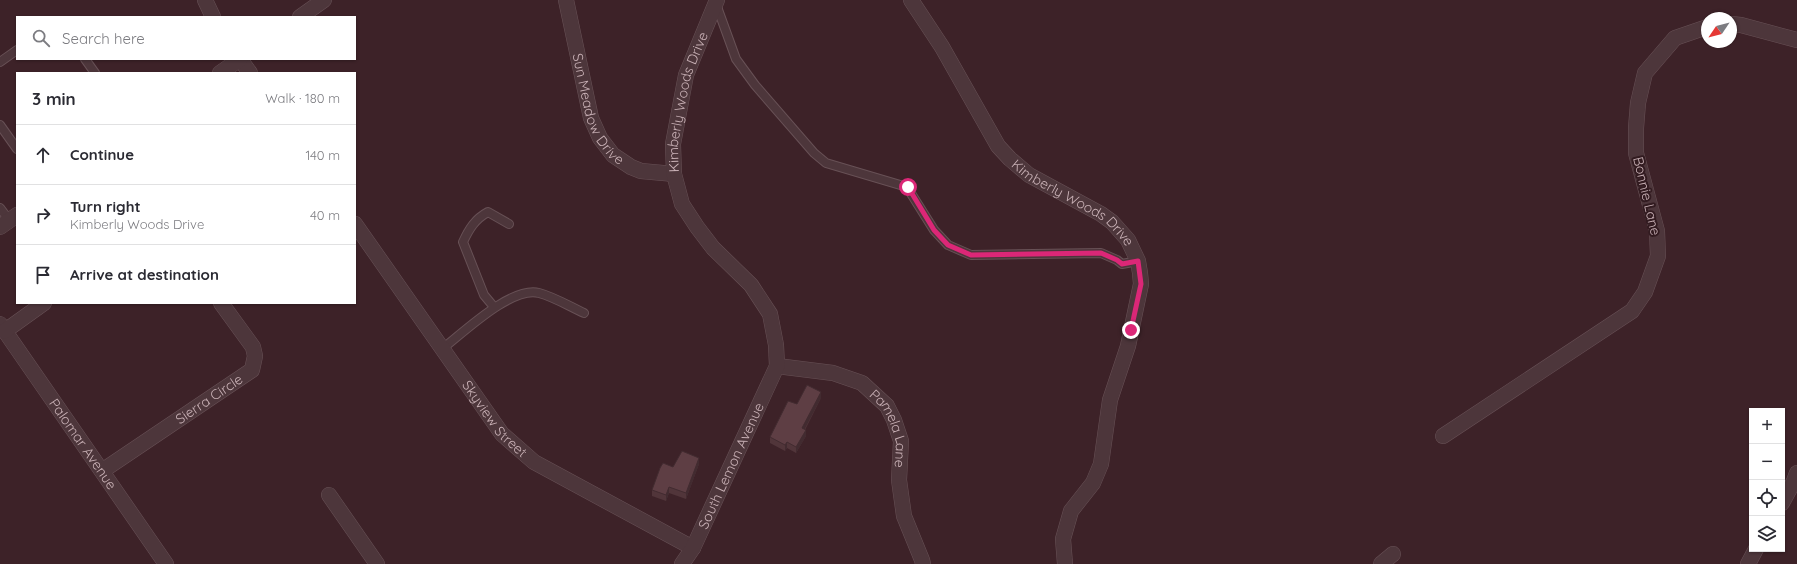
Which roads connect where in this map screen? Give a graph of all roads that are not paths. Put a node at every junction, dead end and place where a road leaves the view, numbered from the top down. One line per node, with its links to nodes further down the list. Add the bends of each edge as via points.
1 (205, 0): 6 (street)
2 (324, 0): 7 (street)
3 (566, 0): 21 (street, Sun Meadow Drive, via 591,118 600,138 613,155 631,167 641,171)
4 (911, 0): 26 (street, Kimberly Woods Drive, via 942,47 998,146 1030,175 1112,222 1128,240)
5 (716, 2): 21 (street, Kimberly Woods Drive, via 686,75 673,144); 26 (lane, via 736,59 814,153 826,163 908,187 934,230 948,245 971,255 1101,253 1122,264)
6 (213, 16)
7 (301, 16)
8 (1737, 25): 10 (street)
9 (1701, 29): 34 (street, Bonnie Lane, via 1675,38 1645,73 1638,103 1636,153 1657,231 1658,256 1645,292 1632,310)
10 (1797, 40)
11 (16, 51): 15 (lane)
12 (86, 60): 16 (lane)
13 (239, 60): 17 (street)
14 (241, 60): 18 (street)
15 (0, 62)
16 (94, 72)
17 (221, 72)
18 (249, 72)
19 (0, 125): 20 (lane)
20 (16, 148)
21 (674, 174): 33 (street, Kimberly Woods Drive, via 682,204 697,227 713,248 751,285 770,314)
22 (0, 208): 23 (lane)
23 (9, 221)
24 (509, 224): 29 (lane, via 488,212 480,216 469,229 463,242 484,295)
25 (356, 225): 32 (street, Skyview Street)
26 (1138, 261): 46 (street, Kimberly Woods Drive, via 1141,284 1128,346 1110,400 1101,464 1093,483 1071,511 1063,539)
27 (42, 304): 31 (street)
28 (222, 304): 35 (street, Sierra Circle, via 253,347 255,356 252,370)
29 (494, 308): 30 (lane, via 525,293 538,293); 32 (lane)
30 (584, 313)
31 (2, 328): 35 (street, Palomar Avenue)
32 (442, 349): 39 (street, Skyview Street, via 502,434 534,462)
33 (777, 366): 39 (street, South Lemon Avenue); 45 (street, Pamela Lane, via 833,373 862,384 887,406 901,441 899,480 904,516)
34 (1443, 436)
35 (102, 471): 42 (street, Palomar Avenue)
36 (1797, 473): 38 (street)
37 (329, 495): 43 (street)
38 (1785, 498)
39 (693, 548): 44 (street, South Lemon Avenue)
40 (1754, 552): 48 (street)
41 (1393, 554): 47 (street)
42 (166, 564)
43 (377, 564)
44 (682, 564)
45 (923, 564)
46 (1065, 564)
47 (1381, 564)
48 (1748, 564)

